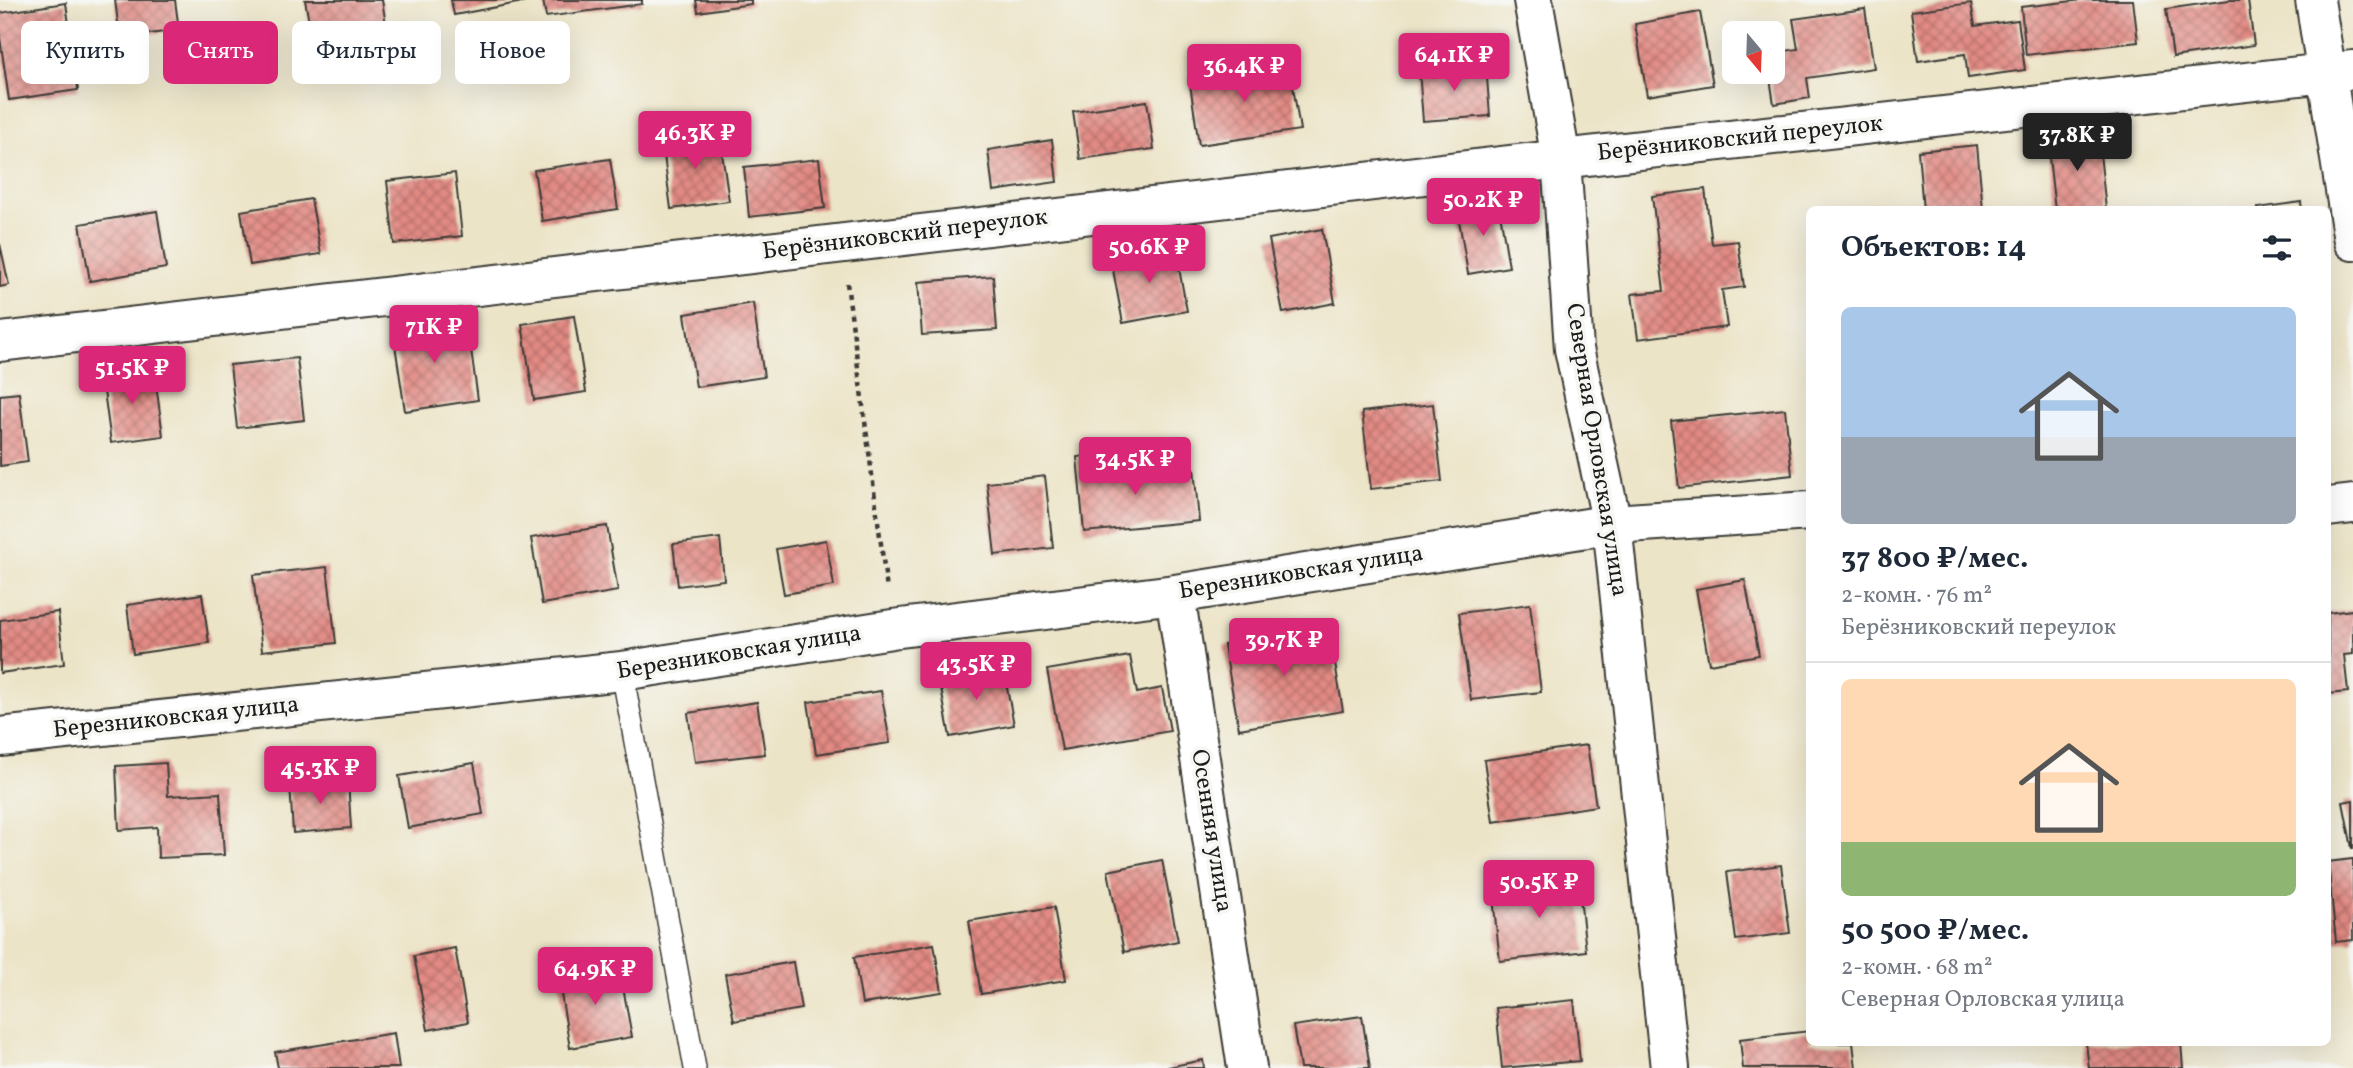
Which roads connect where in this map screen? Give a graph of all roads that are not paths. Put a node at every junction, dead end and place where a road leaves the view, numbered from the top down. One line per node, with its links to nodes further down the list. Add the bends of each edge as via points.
1 (1532, 0): 4 (street, Северная Орловская улица)
2 (2315, 0): 3 (street)
3 (2341, 72): 4 (street, Берёзниковский переулок); 5 (street)
4 (1561, 159): 6 (street, Берёзниковский переулок); 10 (street, Северная Орловская улица, via 1574,349)
5 (2353, 241)
6 (0, 342)
7 (2353, 504): 8 (street)
8 (2331, 507)
9 (1806, 511): 10 (street, Березниковская улица)
10 (1612, 524): 11 (street, Березниковская улица); 16 (street, Северная Орловская улица)
11 (1175, 594): 12 (street, Березниковская улица, via 892,629); 15 (street, Осенняя улица)
12 (622, 671): 13 (street, Березниковская улица); 14 (lane)
13 (0, 737)
14 (695, 1068)
15 (1247, 1068)
16 (1670, 1068)

